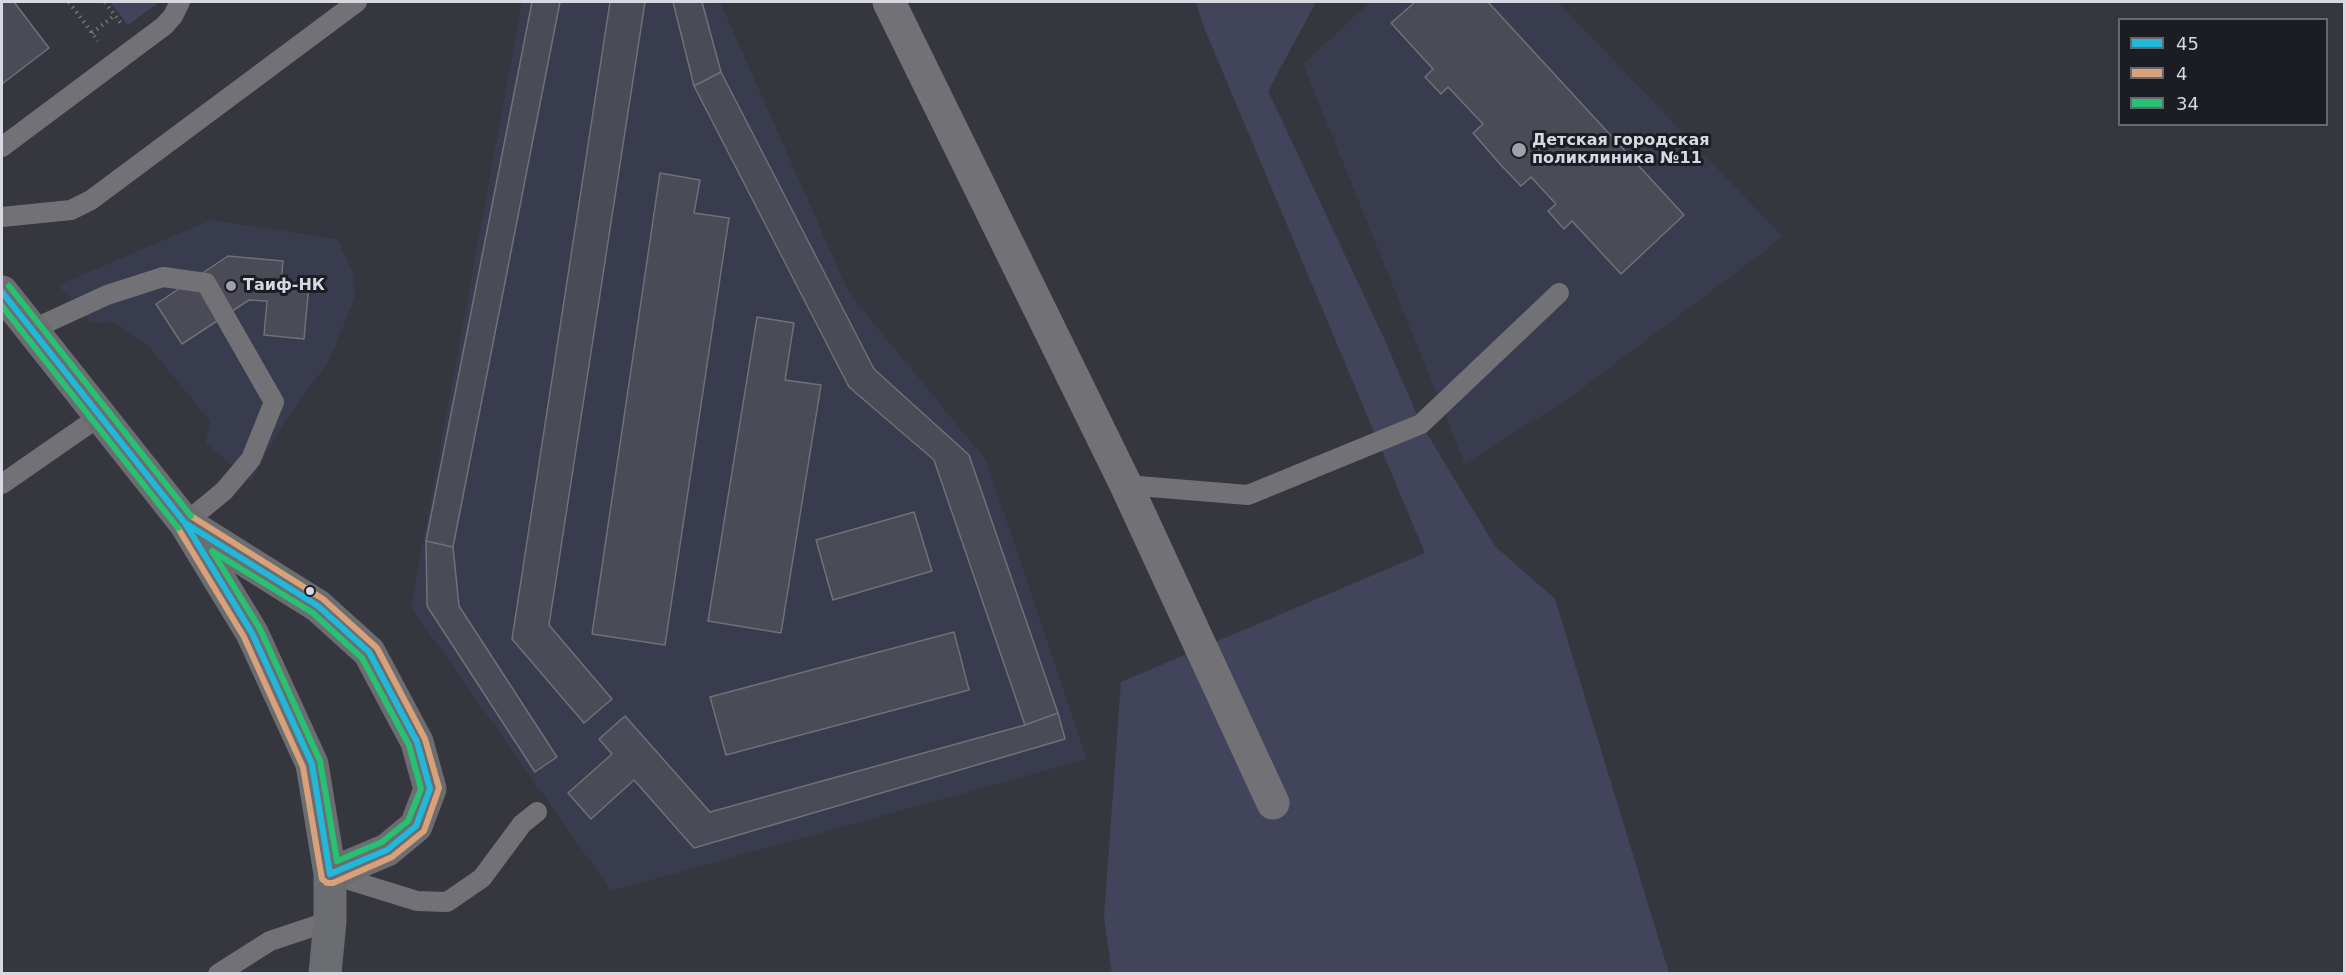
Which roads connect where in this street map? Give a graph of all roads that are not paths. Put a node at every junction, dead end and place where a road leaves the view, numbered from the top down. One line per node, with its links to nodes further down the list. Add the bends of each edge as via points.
1 (180, 2): 4 (lane, via 164,26)
2 (357, 2): 5 (lane, via 92,200 71,210)
3 (889, 2): 11 (street)
4 (2, 147)
5 (2, 217)
6 (2, 292): 8 (street)
7 (1559, 293): 11 (lane, via 1421,424 1248,495)
8 (32, 330): 9 (street); 12 (lane, via 107,295 164,277 206,283 274,402 251,459 224,491)
9 (100, 416): 10 (lane); 12 (street)
10 (2, 484)
11 (1126, 485): 13 (street)
12 (185, 523): 15 (street, via 252,633 312,764); 15 (street, via 318,606 369,652 417,742 430,789 416,826 387,850)
13 (1273, 803)
14 (537, 812): 15 (lane, via 522,824 482,878 447,902 417,900)
15 (330, 874): 16 (street)
16 (330, 921): 17 (lane, via 270,941); 18 (street)
17 (218, 974)
18 (325, 974)

